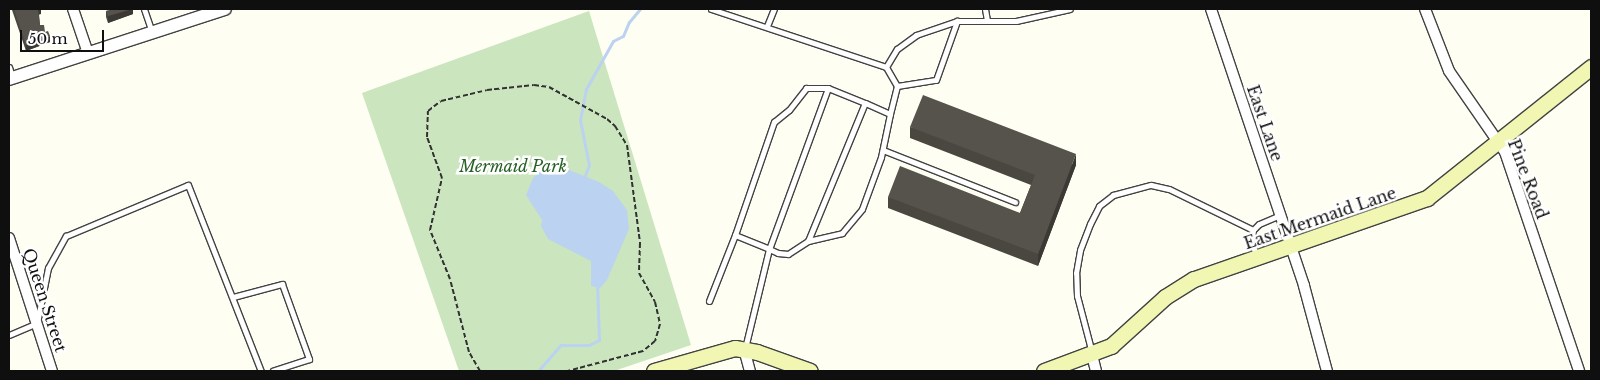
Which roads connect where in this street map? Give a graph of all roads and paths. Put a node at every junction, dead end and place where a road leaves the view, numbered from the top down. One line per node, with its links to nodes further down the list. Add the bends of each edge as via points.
1 (73, 9): 14 (street)
2 (144, 9): 13 (lane)
3 (711, 9): 12 (lane)
4 (774, 9): 12 (lane)
5 (985, 9): 10 (lane)
6 (1070, 9): 10 (lane, via 1016,22)
7 (1211, 9): 25 (street, East Lane)
8 (1425, 9): 22 (street, Pine Road, via 1449,71)
9 (218, 10): 13 (street)
10 (987, 20): 11 (lane)
11 (957, 21): 15 (lane, via 916,35 897,49); 18 (lane, via 936,80)
12 (767, 26): 15 (lane)
13 (152, 32): 14 (street)
14 (88, 53): 17 (street)
15 (886, 67): 18 (lane)
16 (1591, 67): 22 (main road, East Mermaid Lane)
17 (10, 75)
18 (897, 86): 21 (lane)
19 (828, 88): 20 (lane); 27 (lane, via 806,88 789,110 774,122); 31 (lane)
20 (865, 103): 21 (lane); 29 (lane)
21 (890, 114): 23 (lane)
22 (1499, 141): 30 (main road, East Mermaid Lane, via 1421,201); 50 (street, Pine Road, via 1511,165)
23 (883, 150): 24 (lane); 29 (lane, via 862,209 842,233)
24 (1015, 202)
25 (1281, 215): 26 (lane); 30 (street, East Lane)
26 (1253, 230): 32 (lane, via 1251,243); 38 (lane, via 1168,189 1151,185 1113,195 1099,206 1090,224 1076,273 1077,296)
27 (735, 235): 31 (lane); 34 (lane)
28 (9, 238): 35 (street, Queen Street)
29 (808, 241): 31 (lane, via 788,254)
30 (1291, 246): 32 (main road, East Mermaid Lane); 49 (street, East Lane)
31 (769, 249): 37 (lane)
32 (1258, 257): 38 (main road, East Mermaid Lane, via 1184,284 1117,341)
33 (233, 297): 35 (lane, via 188,184 66,236 48,268); 40 (lane); 41 (lane, via 282,284 309,359)
34 (709, 302)
35 (37, 323): 36 (lane); 39 (street, Queen Street)
36 (9, 334)
37 (744, 349): 44 (main road, via 722,350); 45 (street); 46 (main road)
38 (1092, 355): 47 (main road, East Mermaid Lane); 48 (street)
39 (52, 371)
40 (261, 371)
41 (273, 371)
42 (480, 371): 43 (path, via 470,352 450,279 430,230 442,178 427,137 428,111 442,100 486,90 534,85 549,87 607,120 627,145 640,243 639,273 655,302 660,324 655,342 642,351)
43 (568, 371)
44 (654, 371)
45 (750, 371)
46 (810, 371)
47 (1044, 371)
48 (1096, 371)
49 (1327, 371)
50 (1579, 371)

